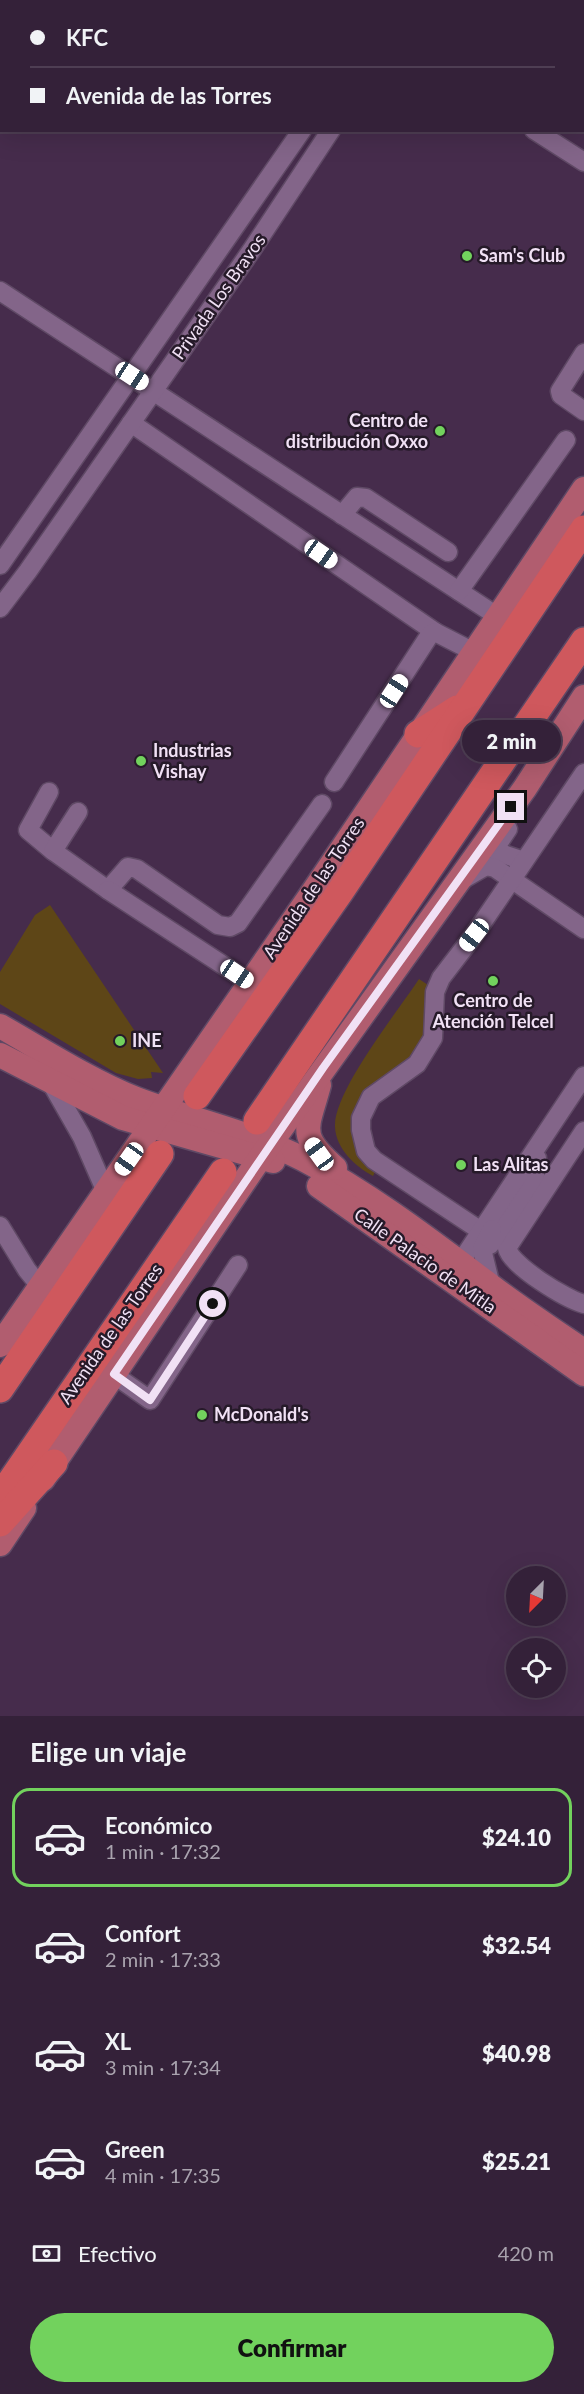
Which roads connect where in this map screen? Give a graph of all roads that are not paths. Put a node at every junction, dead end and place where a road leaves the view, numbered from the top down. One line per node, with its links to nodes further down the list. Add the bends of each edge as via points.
1 (301, 132): 7 (street, Privada Los Bravos)
2 (330, 132): 8 (street, Privada Los Bravos)
3 (538, 132): 4 (street)
4 (581, 153)
5 (0, 291): 7 (street)
6 (584, 353): 9 (street, via 560,392)
7 (132, 376): 8 (street); 16 (street, Privada Los Bravos)
8 (153, 390): 10 (street, Privada Los Bravos); 13 (street)
9 (584, 411)
10 (131, 423): 17 (street, Privada Los Bravos); 21 (street)
11 (566, 440): 18 (street)
12 (584, 489): 20 (main road, Avenida de las Torres)
13 (342, 515): 15 (street, via 357,497 366,498); 18 (street)
14 (584, 529): 25 (highway, Avenida de las Torres)
15 (448, 552)
16 (2, 559): 17 (street)
17 (28, 571): 19 (street, Privada Los Bravos)
18 (459, 591): 20 (street)
19 (0, 608)
20 (497, 616): 23 (main road, Avenida de las Torres)
21 (435, 632): 23 (street); 28 (street)
22 (584, 641): 47 (highway)
23 (474, 652): 26 (main road, Avenida de las Torres)
24 (584, 697): 29 (main road, Avenida de las Torres)
25 (468, 702): 26 (highway); 45 (highway, Avenida de las Torres)
26 (418, 734): 39 (main road, Avenida de las Torres)
27 (584, 772): 34 (street)
28 (334, 782)
29 (525, 788): 34 (street, via 515,817 496,850); 36 (main road, Avenida de las Torres)
30 (49, 792): 33 (street, via 28,830)
31 (322, 804): 37 (street, via 238,923 230,927 218,925 132,867 123,871)
32 (78, 812): 33 (street)
33 (53, 851): 37 (street)
34 (524, 861): 35 (street)
35 (512, 878): 36 (street, via 486,866); 38 (street); 56 (street, via 441,978 435,992 430,1045 417,1064 376,1092 364,1112 361,1130 366,1151 375,1160)
36 (456, 883): 42 (main road, Avenida de las Torres)
37 (108, 890): 39 (street)
38 (584, 929)
39 (249, 982): 46 (main road, Avenida de las Torres)
40 (0, 1026): 46 (main road, via 136,1099)
41 (3, 1062): 44 (main road)
42 (323, 1068): 49 (main road, Avenida de las Torres); 54 (main road, via 307,1129 311,1143)
43 (584, 1076): 50 (street)
44 (50, 1081): 46 (main road, via 123,1118); 53 (street, via 82,1137)
45 (197, 1096)
46 (157, 1117): 49 (main road); 53 (main road, Avenida de las Torres)
47 (257, 1121)
48 (584, 1131): 60 (street, via 507,1248 511,1258 529,1272)
49 (265, 1151): 54 (main road, Calle Palacio de Mitla, via 303,1159); 58 (main road, Calle Palacio de Mitla, via 277,1162); 63 (main road, Avenida de las Torres)
50 (538, 1152): 56 (street); 58 (street)
51 (160, 1154): 64 (highway)
52 (223, 1172): 66 (highway, Avenida de las Torres)
53 (106, 1192): 59 (main road, Avenida de las Torres)
54 (367, 1198): 58 (main road, Calle Palacio de Mitla)
55 (0, 1226): 59 (street)
56 (481, 1231): 58 (street)
57 (238, 1265): 63 (street, via 150,1400)
58 (465, 1266): 62 (main road, Calle Palacio de Mitla); 62 (main road, Calle Palacio de Mitla)
59 (40, 1286): 61 (main road, Avenida de las Torres)
60 (584, 1304)
61 (0, 1345)
62 (582, 1364)
63 (114, 1374): 65 (main road, Avenida de las Torres)
64 (0, 1389)
65 (54, 1463): 67 (highway); 68 (main road, Avenida de las Torres)
66 (0, 1497)
67 (0, 1522)
68 (0, 1544)

